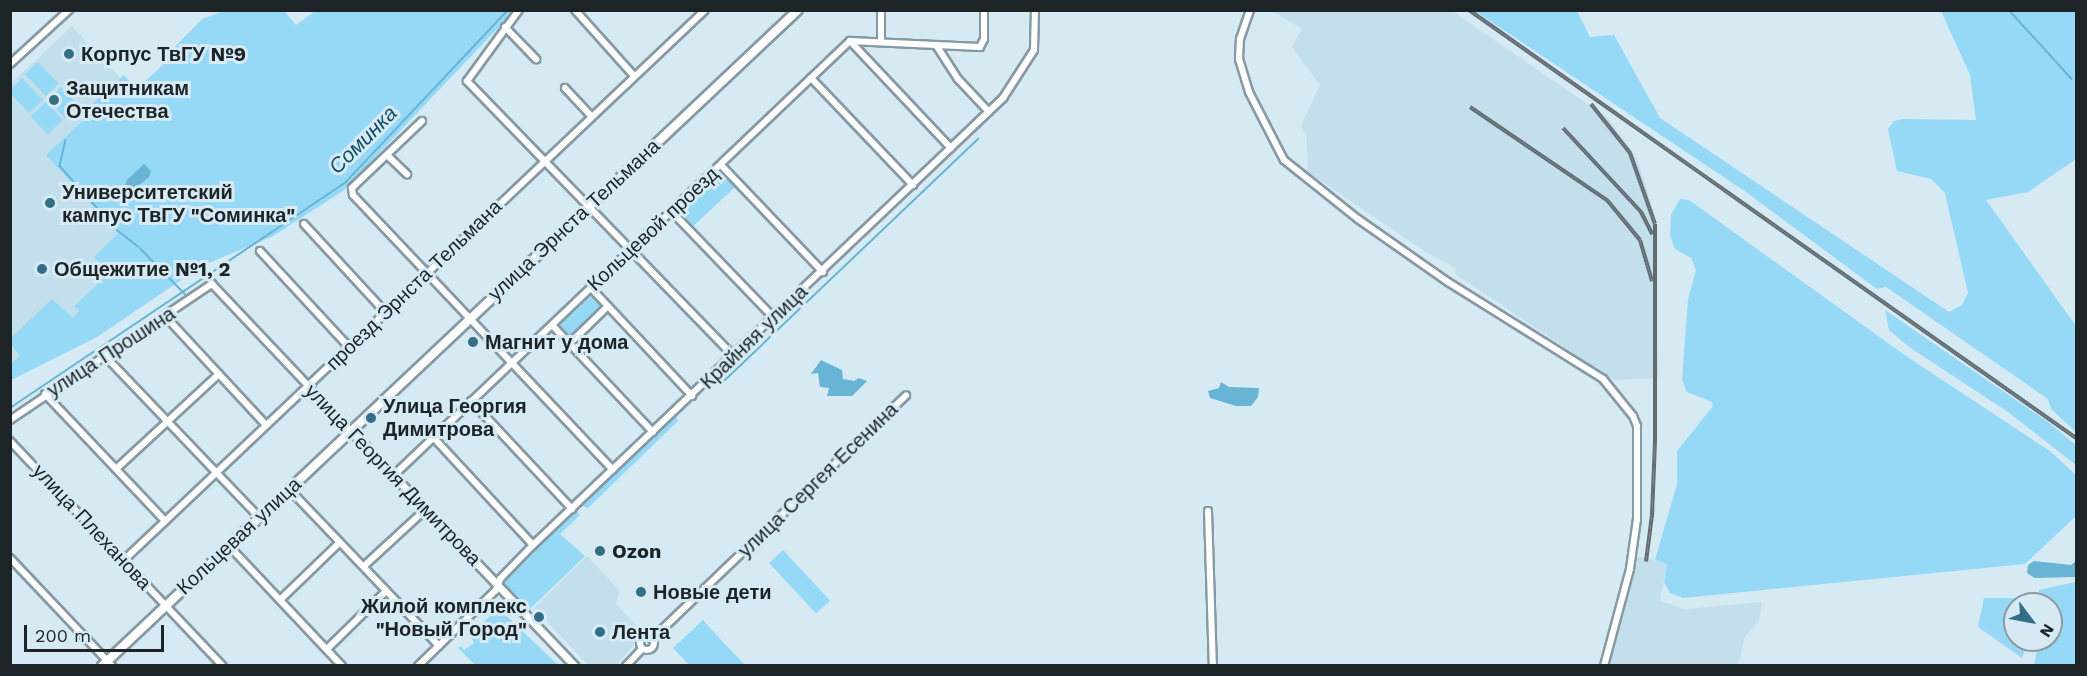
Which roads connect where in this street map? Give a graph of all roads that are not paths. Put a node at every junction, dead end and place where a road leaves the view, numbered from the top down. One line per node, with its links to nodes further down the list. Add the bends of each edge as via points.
1 (69, 10): 15 (street)
2 (519, 10): 10 (street)
3 (575, 10): 16 (street)
4 (705, 10): 16 (street, проезд Эрнста Тельмана)
5 (798, 10): 28 (main road, улица Эрнста Тельмана)
6 (881, 10): 11 (street)
7 (984, 10): 13 (street, via 984,39 974,49)
8 (1035, 10): 19 (street, Крайняя улица, via 1032,56)
9 (1250, 10): 92 (street, via 1240,39 1239,59 1249,92 1284,160 1358,219 1448,282 1603,379 1633,416 1637,426 1637,519 1630,569)
10 (505, 27): 14 (street); 24 (street, via 467,81)
11 (881, 40): 12 (street); 13 (street)
12 (850, 41): 17 (street, Кольцевой проезд); 22 (street)
13 (936, 45): 19 (street, via 958,79)
14 (536, 59)
15 (10, 64)
16 (634, 76): 20 (street, проезд Эрнста Тельмана)
17 (811, 78): 25 (street, Кольцевой проезд); 27 (street)
18 (565, 88): 20 (street)
19 (989, 112): 22 (street, Крайняя улица)
20 (591, 116): 24 (street, проезд Эрнста Тельмана)
21 (422, 121): 23 (street)
22 (951, 148): 27 (street, Крайняя улица)
23 (387, 155): 26 (street); 34 (street, via 352,188 353,195)
24 (544, 161): 28 (street); 34 (street, проезд Эрнста Тельмана)
25 (721, 165): 29 (street, Кольцевой проезд); 33 (street)
26 (406, 174)
27 (913, 185): 33 (street, Крайняя улица)
28 (589, 207): 31 (street); 40 (main road, улица Эрнста Тельмана)
29 (671, 211): 31 (street, Кольцевой проезд); 41 (street)
30 (304, 224): 38 (street)
31 (630, 250): 36 (street, Кольцевой проезд); 46 (street)
32 (261, 251): 44 (street)
33 (823, 272): 41 (street, Крайняя улица)
34 (426, 273): 38 (street, проезд Эрнста Тельмана); 40 (street)
35 (212, 284): 39 (street, улица Прошина); 49 (street, улица Георгия Димитрова)
36 (591, 288): 37 (street); 42 (street, Кольцевой проезд)
37 (608, 306): 43 (street); 52 (street)
38 (385, 312): 44 (street, проезд Эрнста Тельмана)
39 (166, 317): 45 (street, улица Прошина); 48 (street)
40 (469, 318): 47 (street); 57 (main road, улица Эрнста Тельмана)
41 (774, 318): 46 (street, Крайняя улица)
42 (552, 325): 43 (street); 47 (street, Кольцевой проезд)
43 (569, 344): 58 (street)
44 (349, 347): 49 (street, проезд Эрнста Тельмана)
45 (105, 356): 50 (street, улица Прошина); 55 (street)
46 (734, 357): 52 (street, Крайняя улица)
47 (511, 363): 53 (street, Кольцевой проезд); 62 (street)
48 (219, 374): 55 (street); 56 (street)
49 (308, 385): 56 (street, проезд Эрнста Тельмана); 57 (street, улица Георгия Димитрова)
50 (45, 394): 54 (street, улица Прошина); 61 (street)
51 (906, 395): 81 (street, улица Сергея Есенина)
52 (692, 396): 58 (street, Крайняя улица)
53 (471, 401): 59 (street, Кольцевой проезд); 66 (street)
54 (10, 420)
55 (167, 421): 61 (street); 63 (street)
56 (266, 425): 63 (street, проезд Эрнста Тельмана)
57 (350, 430): 64 (street, улица Георгия Димитрова); 65 (main road, Кольцевая улица)
58 (653, 432): 62 (street, Крайняя улица)
59 (433, 437): 64 (street, Кольцевой проезд); 72 (street)
60 (10, 441): 75 (street, улица Плеханова)
61 (116, 469): 70 (street)
62 (613, 470): 66 (street, Крайняя улица)
63 (217, 473): 69 (street); 70 (street, проезд Эрнста Тельмана)
64 (393, 476): 67 (street, улица Георгия Димитрова)
65 (289, 489): 69 (main road, Кольцевая улица); 71 (street)
66 (572, 509): 72 (street, Крайняя улица)
67 (425, 510): 76 (street); 77 (street, улица Георгия Димитрова)
68 (1208, 511): 91 (street)
69 (259, 517): 73 (main road, Кольцевая улица)
70 (165, 521): 75 (street, проезд Эрнста Тельмана)
71 (340, 542): 76 (street); 79 (street)
72 (533, 545): 77 (street, Крайняя улица)
73 (229, 546): 79 (street); 80 (main road, Кольцевая улица)
74 (10, 558): 85 (street)
75 (123, 561): 80 (street, улица Плеханова)
76 (363, 566): 78 (street)
77 (498, 584): 82 (street, Крайняя улица); 89 (street, улица Георгия Димитрова)
78 (386, 591): 82 (street); 83 (street)
79 (280, 600): 83 (street)
80 (166, 606): 85 (main road, Кольцевая улица); 86 (street, улица Плеханова)
81 (652, 639): 84 (street, улица Сергея Есенина, via 651,648); 84 (street, улица Сергея Есенина, via 642,638)
82 (439, 646): 88 (street, Крайняя улица)
83 (327, 649): 87 (street)
84 (642, 649): 90 (street, улица Сергея Есенина)
85 (107, 664)
86 (223, 666)
87 (342, 666)
88 (418, 666)
89 (575, 666)
90 (626, 666)
91 (1213, 666)
92 (1604, 666)

